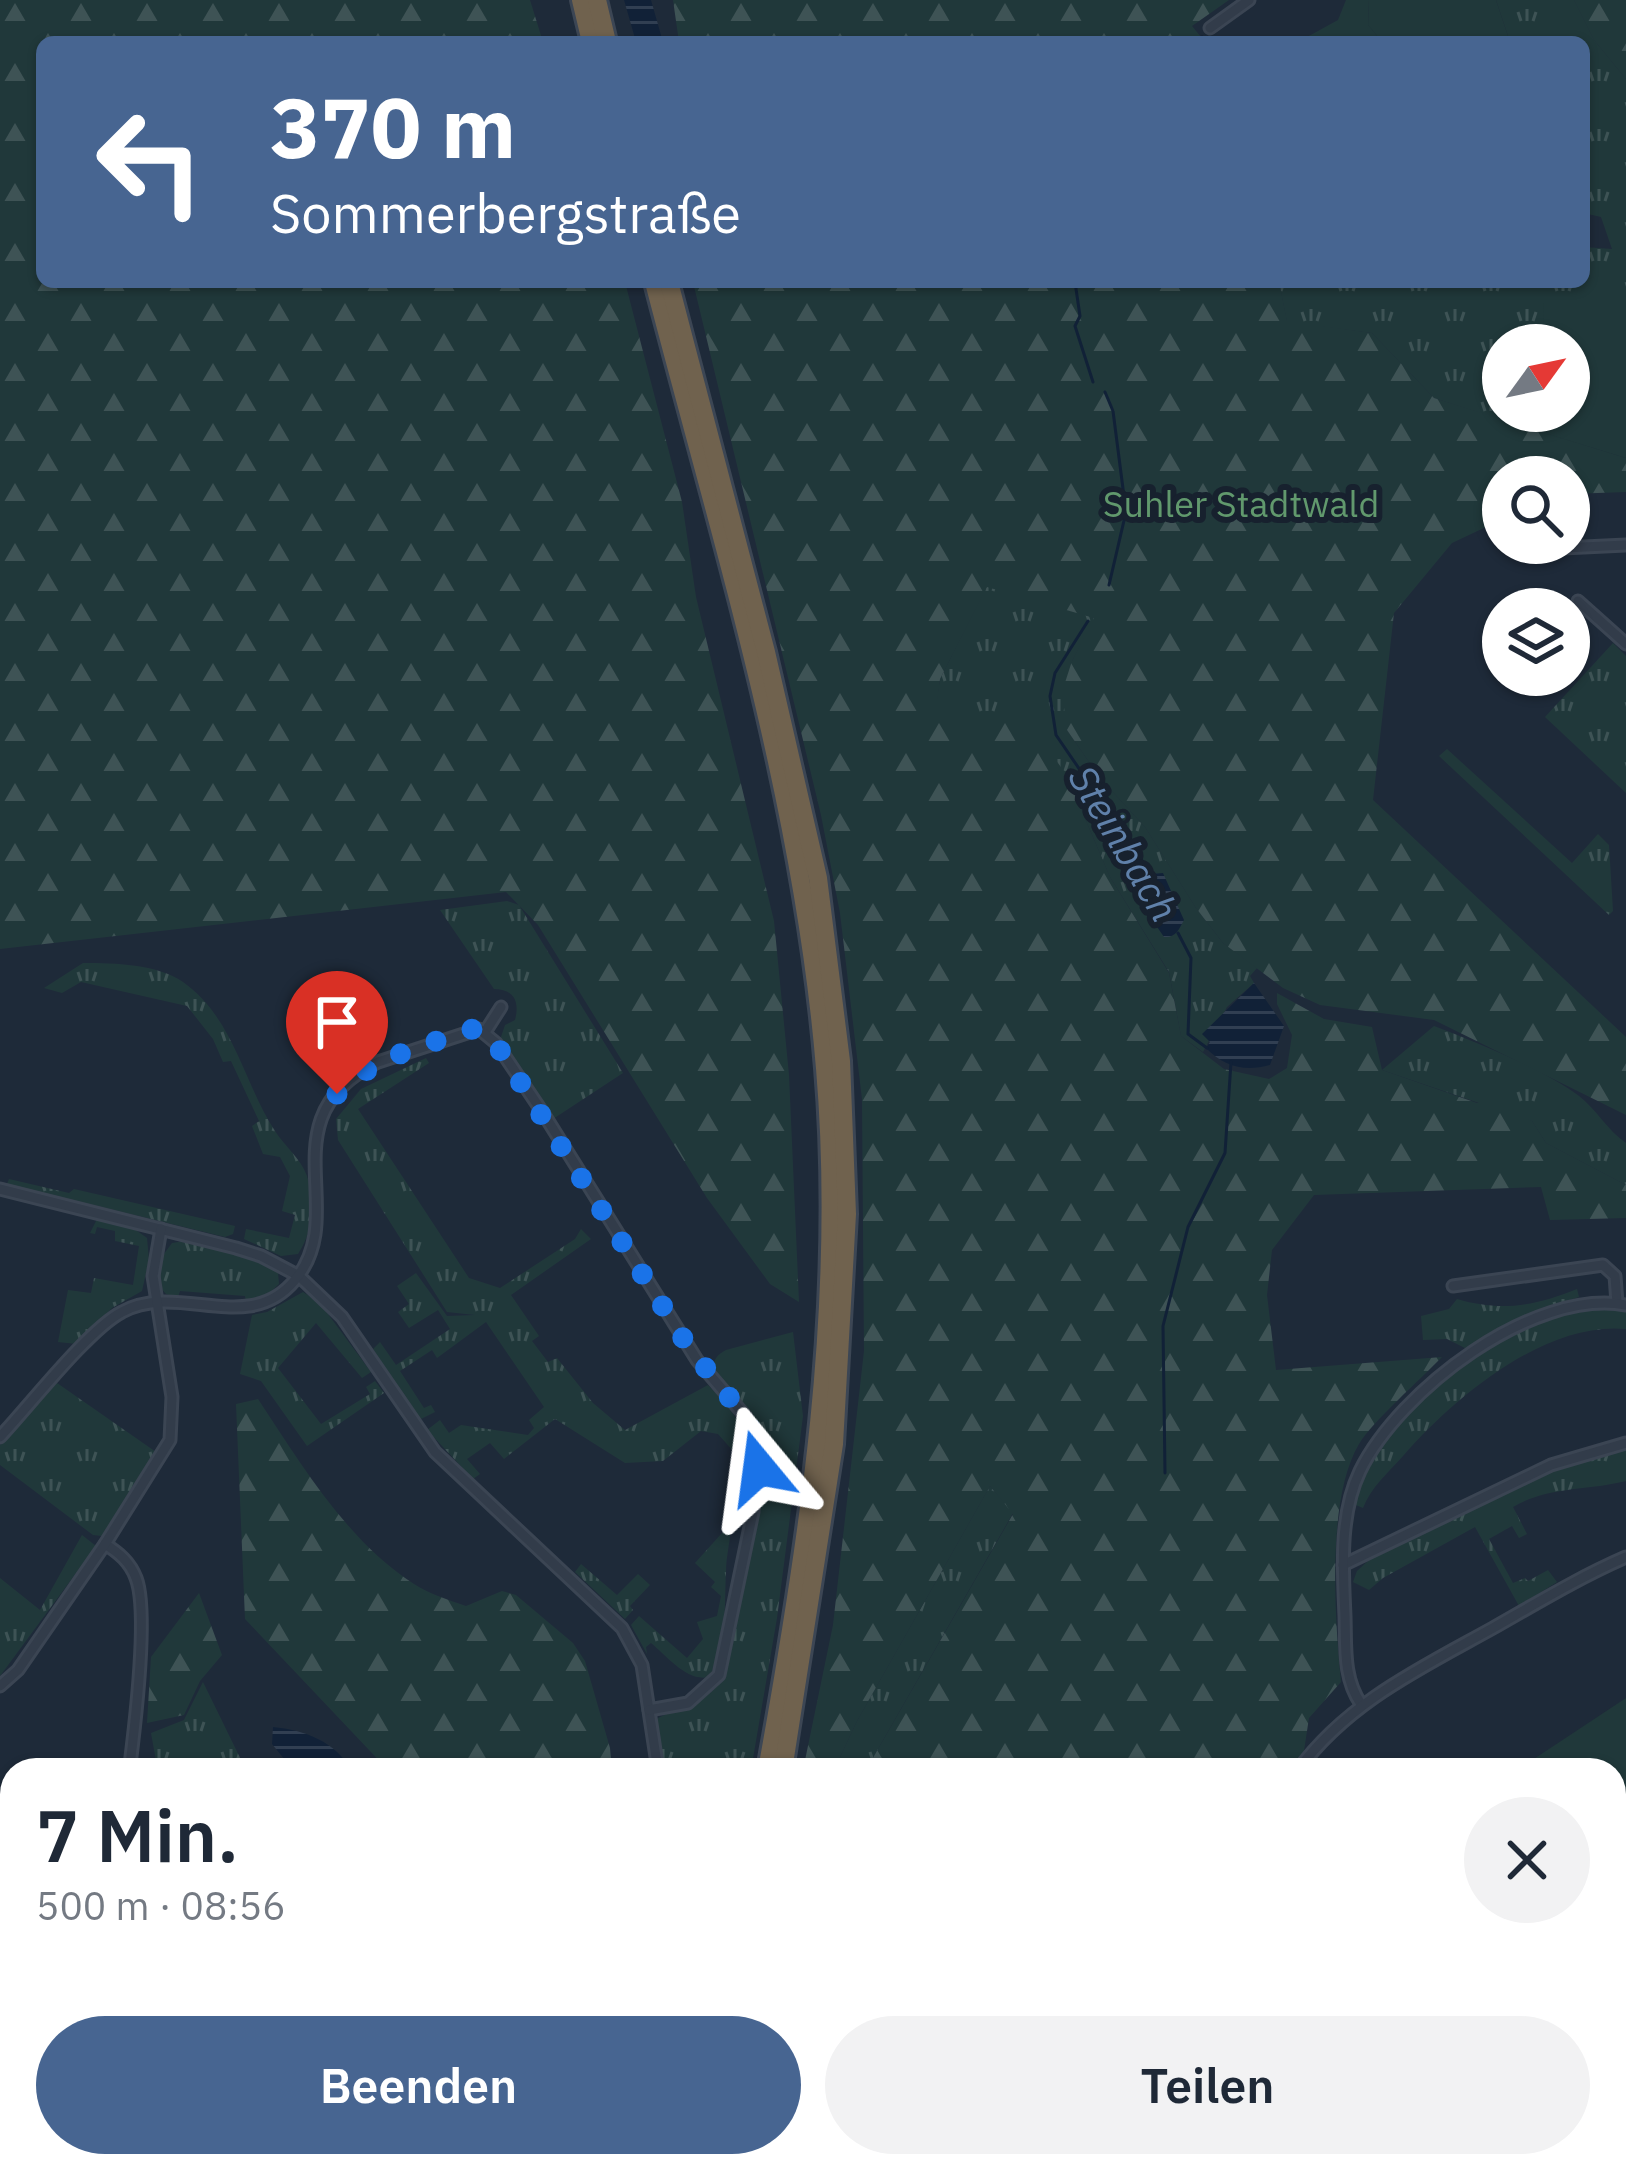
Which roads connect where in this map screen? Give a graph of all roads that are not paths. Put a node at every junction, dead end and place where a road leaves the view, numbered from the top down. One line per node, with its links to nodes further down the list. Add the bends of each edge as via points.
1 (580, 0): 5 (highway)
2 (597, 0): 6 (highway)
3 (1249, 0): 4 (street)
4 (1210, 28)
5 (589, 36)
6 (606, 36)
7 (656, 288): 13 (highway)
8 (670, 288): 13 (highway)
9 (1626, 545): 10 (street)
10 (1590, 547)
11 (1590, 612): 12 (street)
12 (1626, 644)
13 (759, 654): 32 (highway, via 803,889 825,1069 831,1216 819,1441); 33 (highway, via 820,892 841,1061 847,1214 834,1444)
14 (501, 1006): 15 (street)
15 (485, 1032): 18 (street, via 473,1029 378,1062 337,1094 314,1144 315,1228); 29 (street, via 758,1447 753,1512 719,1675 688,1703)
16 (0, 1190): 17 (street)
17 (161, 1229): 18 (street, via 261,1256); 20 (street)
18 (299, 1276): 20 (street, via 257,1307); 29 (street, via 342,1317 435,1452 622,1628 642,1665)
19 (1454, 1286): 21 (street, via 1604,1265)
20 (154, 1303): 22 (street, via 106,1322); 24 (street, via 172,1397 170,1440)
21 (1621, 1304): 26 (street, via 1587,1302 1548,1315 1462,1357 1422,1390 1358,1474)
22 (0, 1437)
23 (1626, 1443): 26 (street, via 1552,1465)
24 (105, 1544): 27 (street); 30 (street, via 139,1586)
25 (1626, 1557): 28 (street)
26 (1342, 1565): 28 (street, via 1347,1675)
27 (0, 1686)
28 (1361, 1704): 34 (street)
29 (649, 1710): 31 (street)
30 (131, 1758)
31 (656, 1758)
32 (769, 1758)
33 (785, 1758)
34 (1307, 1758)

